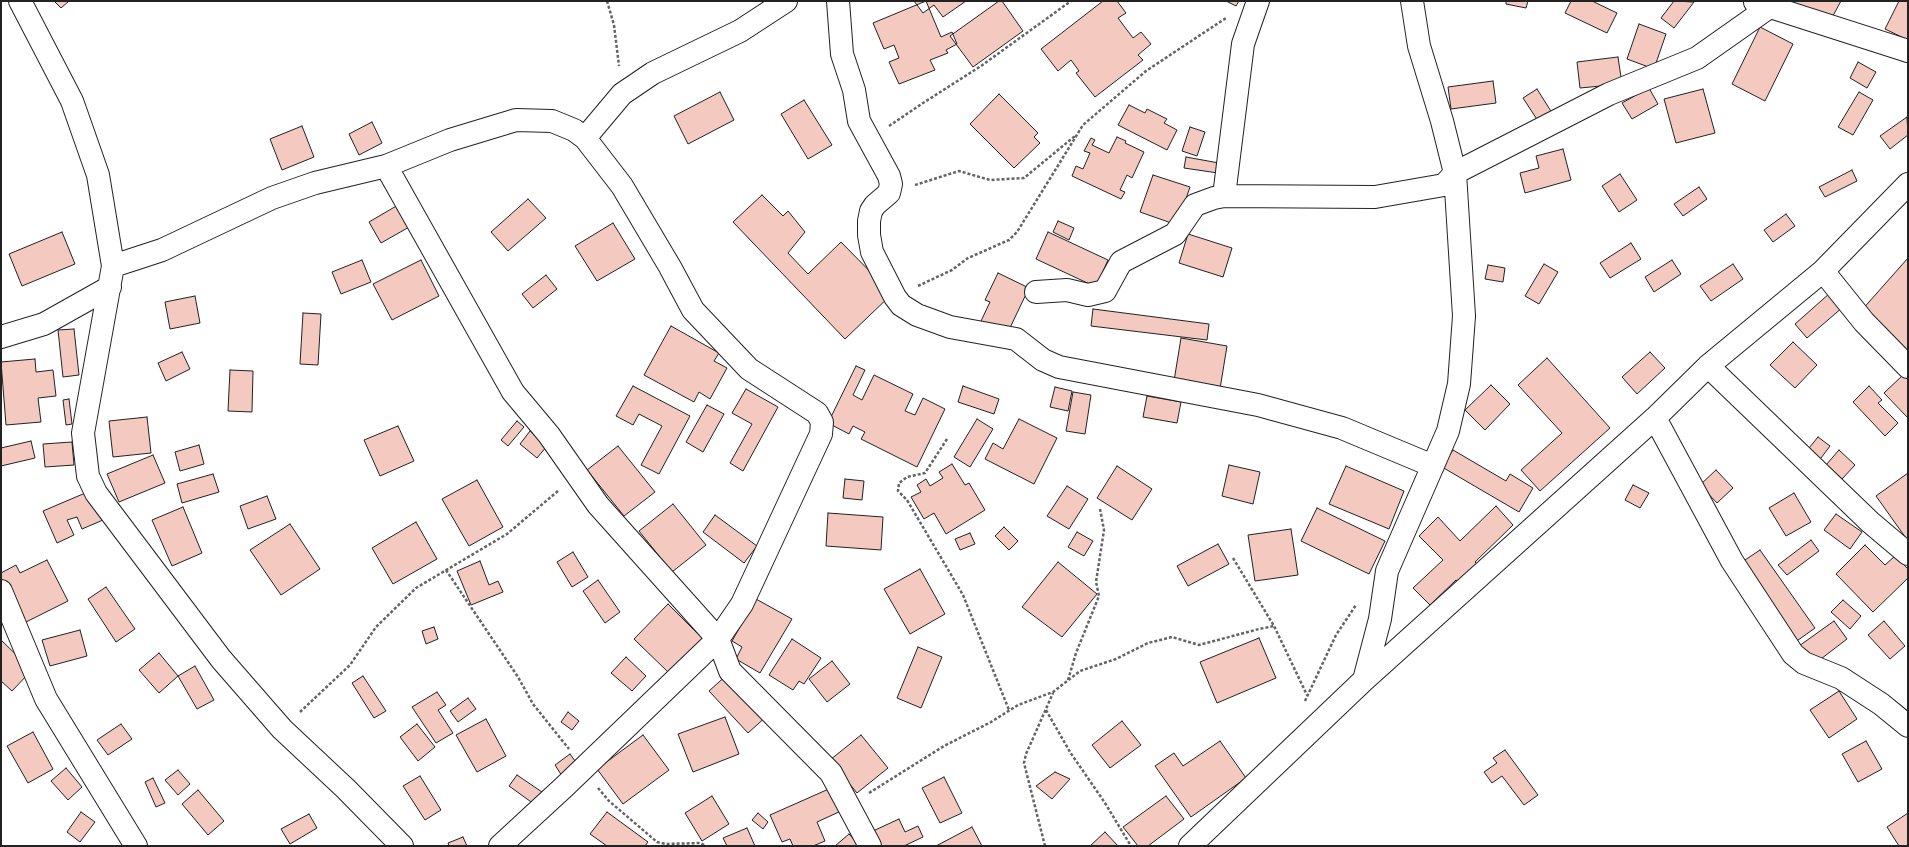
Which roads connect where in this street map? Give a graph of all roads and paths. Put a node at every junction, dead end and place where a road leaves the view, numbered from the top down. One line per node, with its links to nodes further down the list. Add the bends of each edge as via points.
1 (20, 1): 21 (street, via 72,101 98,175)
2 (607, 1): 11 (path, via 614,25)
3 (786, 1): 11 (street, via 740,31 653,73)
4 (838, 1): 14 (street, via 842,54 854,90 859,121)
5 (1070, 1): 14 (path, via 981,66)
6 (1258, 1): 19 (street, via 1243,44)
7 (1412, 1): 16 (street, via 1419,46)
8 (1760, 4): 10 (street); 16 (street, via 1697,58 1609,94)
9 (1232, 14): 12 (path, via 1146,71 1083,125)
10 (1908, 52)
11 (622, 94): 13 (street)
12 (1077, 134): 18 (path, via 1024,178 990,180 959,171); 23 (path, via 1017,232 1009,240 968,258 952,270)
13 (585, 138): 15 (street, via 574,130 552,121 516,120 450,140); 38 (street, via 622,186 693,310 749,369 817,413 822,422 821,434 742,604)
14 (869, 141): 18 (street, via 889,176)
15 (386, 166): 21 (street, via 315,183 272,198); 30 (street, via 513,392 550,435)
16 (1455, 173): 19 (street, via 1444,185 1375,197); 29 (street, via 1464,316 1460,384 1448,431)
17 (1908, 184): 20 (street)
18 (889, 192): 23 (street, via 875,205 868,221 872,252)
19 (1224, 196): 22 (street, via 1198,203 1175,234 1121,262 1105,291 1088,295 1067,290)
20 (1824, 271): 25 (street); 26 (street, via 1864,322)
21 (111, 277): 24 (street, via 44,324); 47 (street, via 84,433 88,476 96,493 221,659)
22 (1036, 292)
23 (895, 297): 29 (street, via 901,305 917,315 950,327 1016,339 1043,360 1059,367 1258,405 1342,428)
24 (1, 337)
25 (1708, 366): 27 (street); 32 (street, via 1870,522)
26 (1908, 366)
27 (1655, 418): 39 (street); 46 (street, via 1732,561 1793,654 1804,663 1847,682 1881,704)
28 (947, 439): 44 (path, via 925,474 907,476 899,483 898,491 907,500 963,595)
29 (1433, 466): 39 (street, via 1387,572 1380,619)
30 (577, 475): 34 (path, via 507,534); 38 (street, via 598,505)
31 (1100, 509): 40 (path, via 1104,530 1096,582 1099,596)
32 (1908, 554)
33 (1233, 558): 37 (path)
34 (446, 570): 47 (path, via 410,594 376,627 350,665); 48 (path, via 518,677 533,704)
35 (1, 591): 50 (street, via 46,699)
36 (1358, 602): 42 (path, via 1336,635)
37 (1274, 626): 40 (path, via 1199,645 1172,637 1148,643 1116,659 1080,671); 42 (path)
38 (718, 639): 48 (street); 49 (street, via 730,671 831,773)
39 (1364, 680): 57 (street)
40 (1067, 681): 41 (path)
41 (1053, 692): 44 (path); 45 (path)
42 (1308, 695): 43 (path)
43 (1304, 704)
44 (1009, 710): 49 (path, via 992,722 944,746)
45 (1046, 710): 55 (path, via 1024,763); 56 (path)
46 (1908, 726)
47 (282, 728): 51 (street, via 346,788)
48 (583, 768): 52 (street); 53 (path, via 609,801 657,842 700,843)
49 (848, 806): 54 (street)
50 (136, 846)
51 (402, 846)
52 (500, 846)
53 (706, 846)
54 (870, 846)
55 (1045, 846)
56 (1131, 846)
57 (1190, 846)

